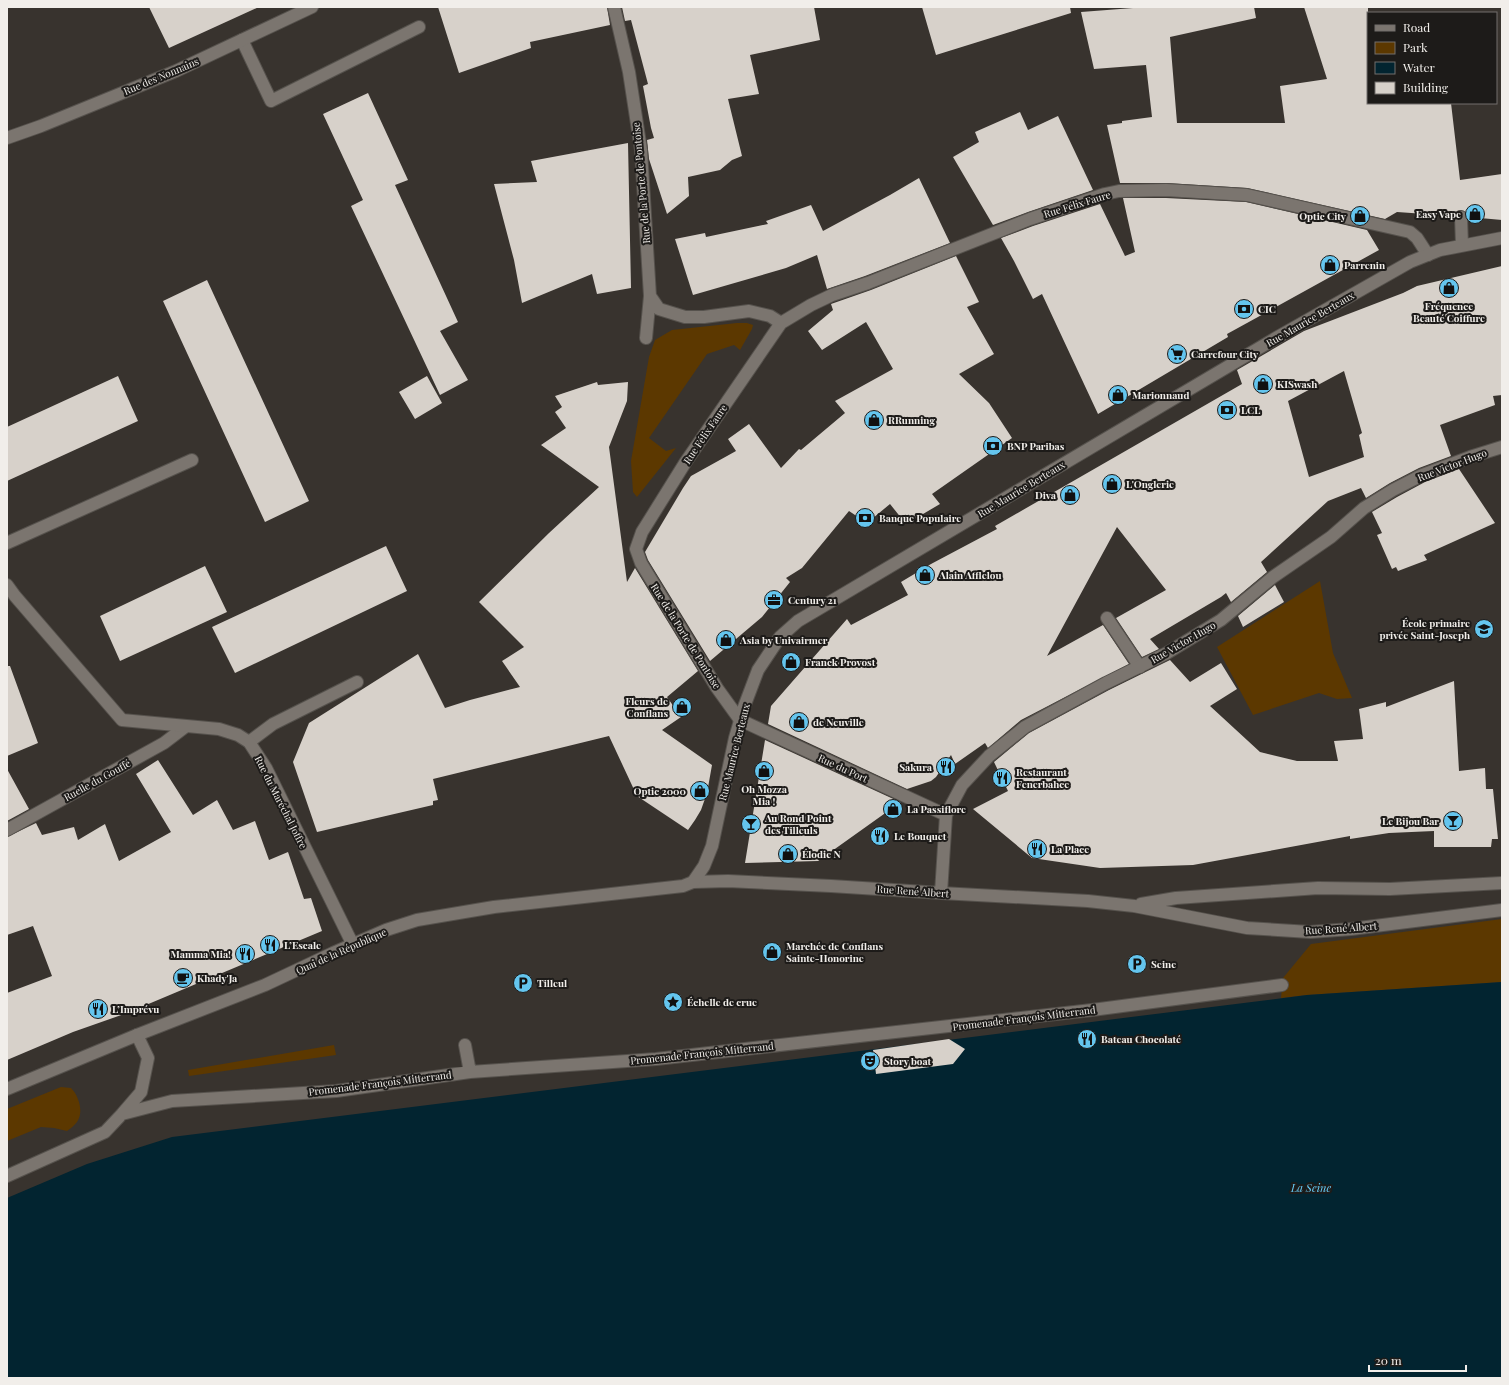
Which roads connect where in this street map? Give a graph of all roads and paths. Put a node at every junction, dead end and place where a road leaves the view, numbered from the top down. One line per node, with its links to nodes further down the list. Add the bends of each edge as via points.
1 (312, 7): 4 (street, Rue des Nonnains)
2 (614, 7): 10 (street, Rue de la Porte de Pontoise, via 629,72 641,150)
3 (419, 27): 4 (street, via 272,101)
4 (242, 40): 5 (street, Rue des Nonnains, via 176,71 41,126)
5 (8, 135)
6 (1461, 217): 8 (street)
7 (1502, 238): 8 (street, Rue Maurice Berteaux)
8 (1462, 245): 9 (street, Rue Maurice Berteaux)
9 (1428, 255): 11 (street, Rue Félix Faure, via 1410,232 1247,195 1166,190 1119,192 1105,194 1030,219 832,295); 21 (street, Rue Maurice Berteaux, via 1410,262 1276,338 798,621 780,637 758,670)
10 (650, 296): 11 (street, via 659,309 686,317 749,311 770,316); 12 (street, Rue de la Porte de Pontoise)
11 (781, 323): 16 (street, Rue Félix Faure, via 686,463 642,532)
12 (646, 338)
13 (1502, 447): 19 (street, Rue Victor Hugo, via 1422,475 1392,490 1273,577 1221,620)
14 (192, 460): 15 (street)
15 (7, 543)
16 (636, 548): 21 (street, Rue de la Porte de Pontoise, via 645,569 717,688)
17 (7, 585): 22 (street, Rue du Maréchal Joffre, via 122,720)
18 (1107, 618): 19 (street)
19 (1140, 667): 24 (street, Rue Victor Hugo, via 1025,727 990,756 962,785)
20 (358, 682): 23 (street, via 272,724)
21 (740, 720): 24 (street, Rue du Port); 26 (street, Rue Maurice Berteaux, via 712,846 704,866)
22 (185, 726): 23 (street, Rue du Maréchal Joffre, via 219,729 238,735); 25 (street, Ruelle du Gouffé, via 164,743)
23 (249, 742): 31 (street, Rue du Maréchal Joffre, via 266,768)
24 (946, 815): 28 (street, Rue Victor Hugo)
25 (7, 830)
26 (693, 882): 28 (street, Rue René Albert, via 728,881); 31 (street, Quai de la République, via 683,886 494,907 417,920)
27 (1502, 883): 29 (street, Rue René Albert, via 1390,890 1318,888 1176,898)
28 (941, 893): 29 (street, Rue René Albert, via 1054,898)
29 (1134, 906): 30 (street, Rue René Albert, via 1247,928 1310,932)
30 (1502, 910)
31 (353, 945): 33 (street, Quai de la République, via 265,985)
32 (1282, 985): 35 (street, Promenade François Mitterrand, via 1100,1009 656,1059)
33 (137, 1035): 36 (street, Quai de la République); 37 (street, via 148,1058 141,1092)
34 (465, 1045): 35 (street)
35 (470, 1072): 37 (street, Promenade François Mitterrand, via 336,1091 172,1101)
36 (7, 1089)
37 (122, 1114): 38 (street, via 105,1132)
38 (7, 1176)

